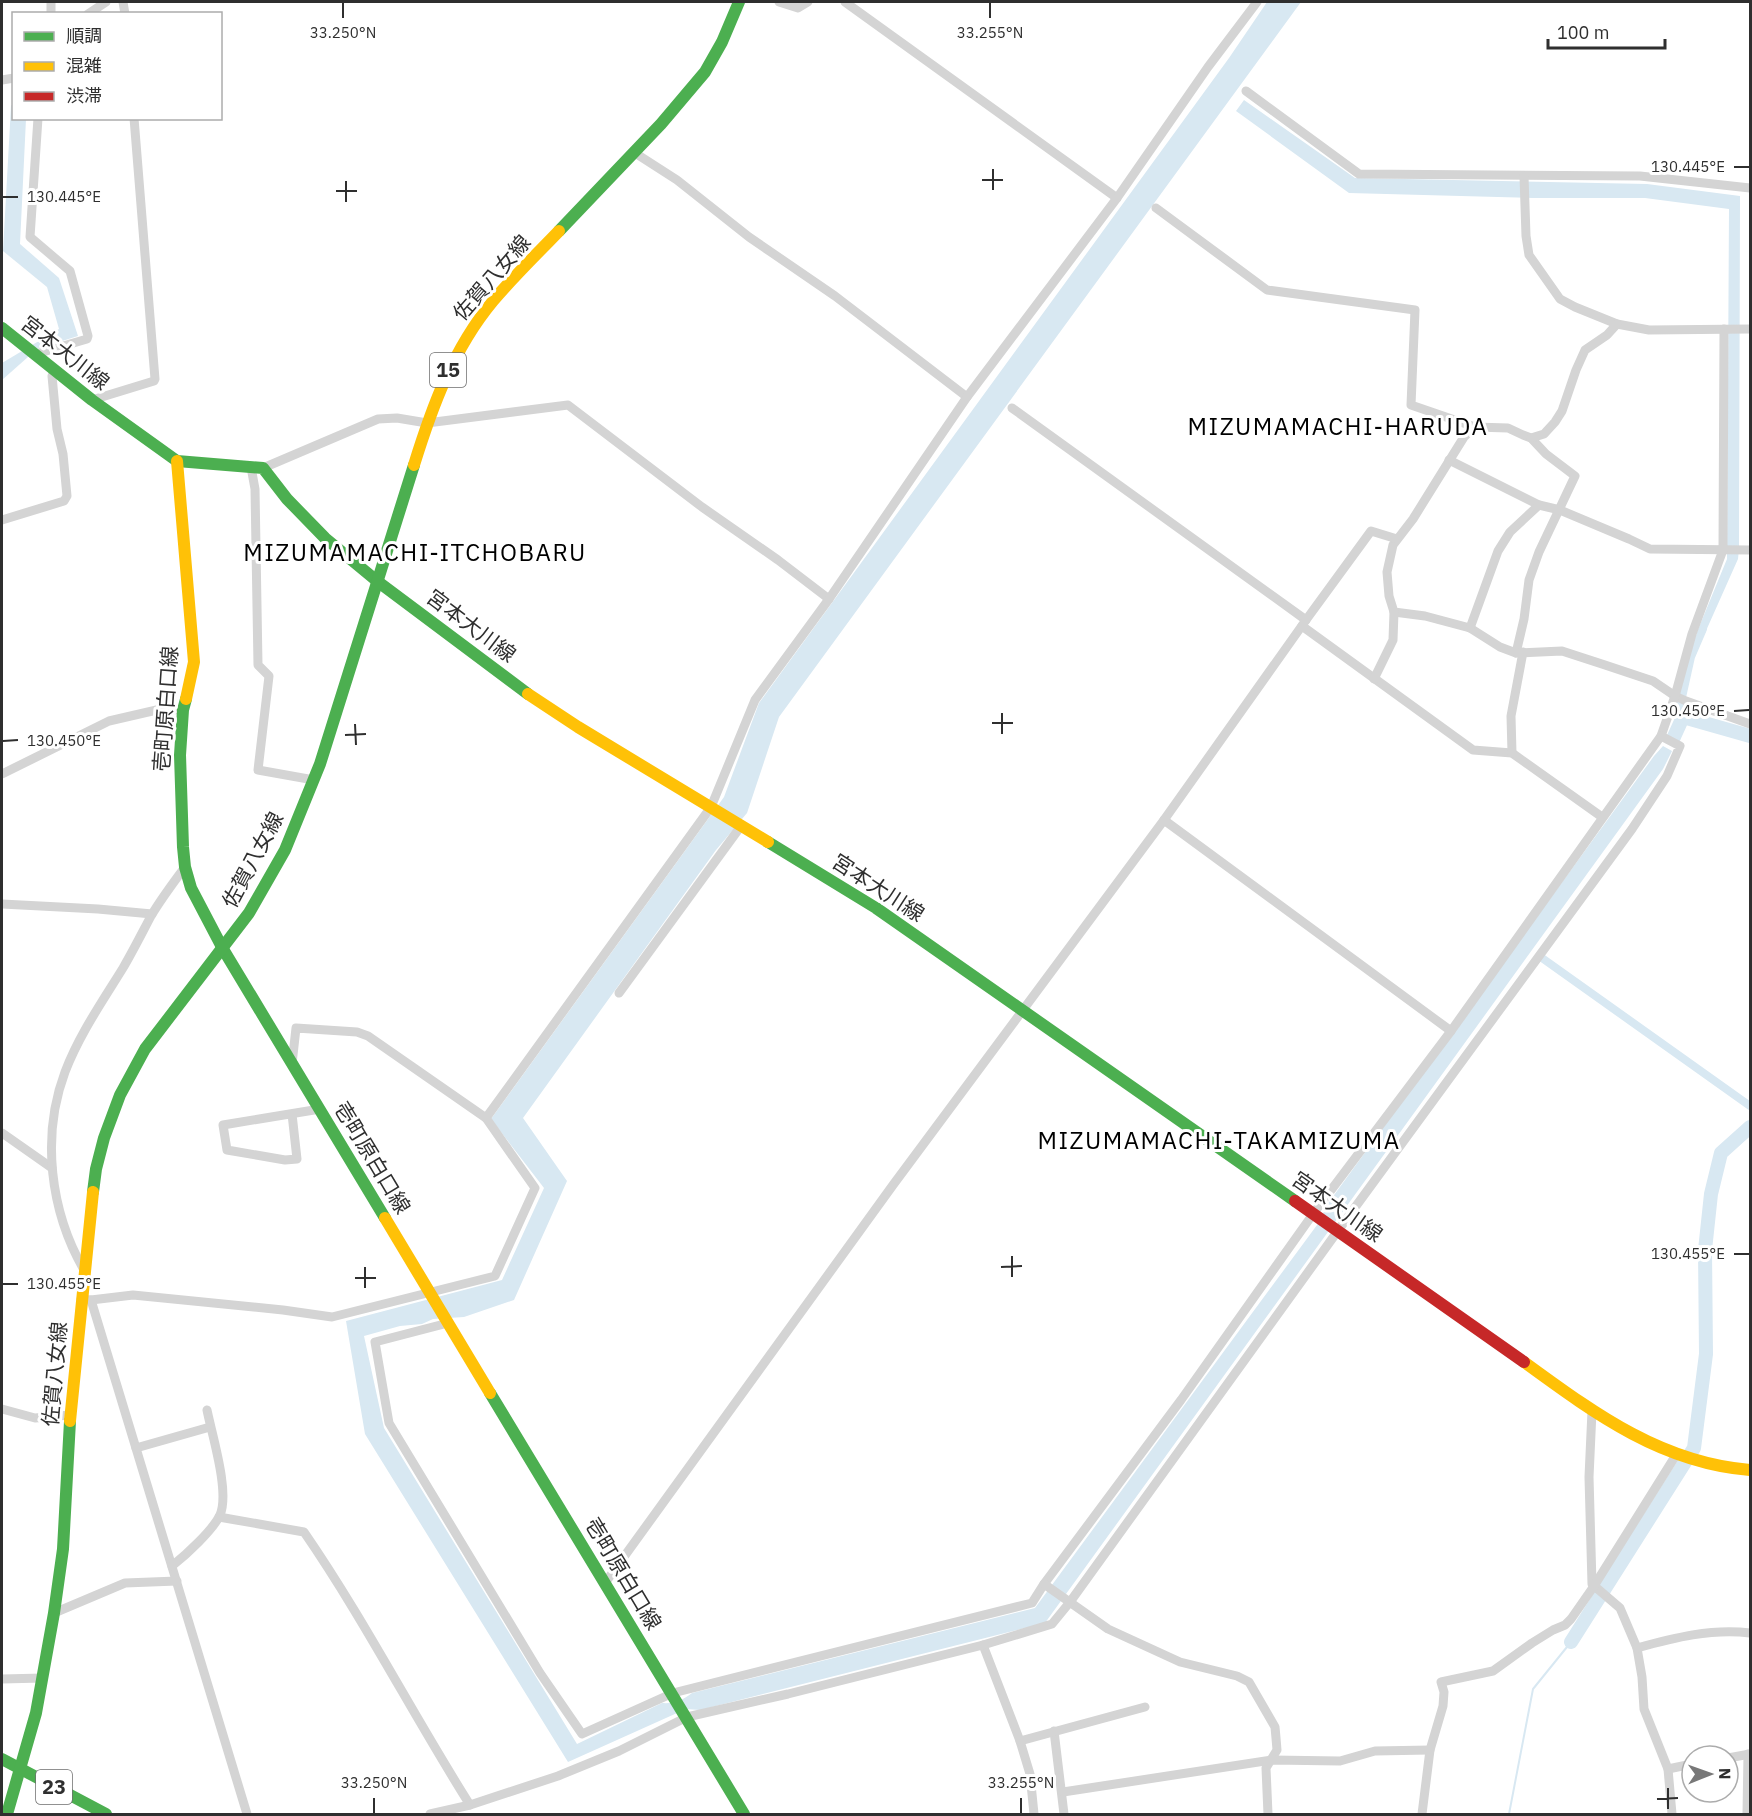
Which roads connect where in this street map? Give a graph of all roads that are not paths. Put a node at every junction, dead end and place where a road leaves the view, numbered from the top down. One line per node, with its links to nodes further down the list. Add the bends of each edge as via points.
1 (106, 2): 7 (street)
2 (739, 2): 11 (main road, 佐賀八女線 / 15, via 705,72)
3 (779, 2): 4 (street, via 798,8)
4 (808, 2)
5 (845, 2): 14 (street)
6 (1257, 2): 14 (street)
7 (91, 12)
8 (1246, 91): 12 (street, via 1359,174)
9 (38, 120): 20 (street, via 30,237 70,271 88,336)
10 (134, 120): 23 (street, via 155,379)
11 (635, 153): 22 (street, via 677,180); 25 (main road, 佐賀八女線 / 15, via 469,332 442,382)
12 (1524, 176): 13 (street, via 1640,176); 16 (street, via 1529,255 1560,299)
13 (1750, 188)
14 (1117, 198): 22 (street)
15 (1156, 208): 26 (street, via 1267,290 1415,310 1411,405)
16 (1617, 324): 18 (street, via 1649,330); 27 (street, via 1585,350 1559,416 1544,434)
17 (2, 328): 20 (main road, 宮本大川線)
18 (1726, 329): 19 (street); 35 (street)
19 (1746, 329)
20 (36, 354): 21 (main road, 宮本大川線)
21 (55, 370): 23 (main road, 宮本大川線); 33 (street, via 52,376 57,429 67,496 64,501)
22 (967, 396): 38 (street)
23 (92, 400): 29 (main road, 宮本大川線)
24 (1012, 408): 40 (street)
25 (427, 423): 30 (street, via 378,419); 37 (main road, 佐賀八女線 / 15); 38 (street, via 568,405)
26 (1475, 427): 27 (street, via 1508,428); 28 (street)
27 (1532, 438): 32 (street, via 1575,476)
28 (1449, 460): 31 (street); 34 (street)
29 (177, 462): 30 (main road); 45 (main road, 壱町原白口線, via 194,662)
30 (257, 468): 37 (main road, 宮本大川線, via 325,538); 50 (street, via 258,665 269,676 258,770)
31 (1539, 505): 32 (street); 41 (street, via 1510,532 1498,551)
32 (1560, 510): 35 (street, via 1650,549); 42 (street, via 1529,580)
33 (2, 520)
34 (1397, 538): 39 (street, via 1387,572); 40 (street, via 1371,531)
35 (1724, 550): 36 (street); 44 (street, via 1692,634)
36 (1746, 550)
37 (377, 581): 50 (main road, 佐賀八女線 / 15); 51 (main road, 宮本大川線, via 526,692)
38 (829, 599): 51 (street, via 755,700)
39 (1394, 612): 41 (street); 43 (street, via 1393,640)
40 (1304, 623): 43 (street); 53 (street)
41 (1470, 627): 42 (street, via 1500,647)
42 (1519, 653): 44 (street, via 1562,651 1653,681); 48 (street, via 1511,716)
43 (1374, 679): 48 (street, via 1473,750)
44 (1680, 699): 46 (street); 47 (street)
45 (183, 710): 49 (street, via 161,709 110,721); 55 (main road, 壱町原白口線, via 180,755)
46 (1750, 724)
47 (1661, 736): 52 (street); 69 (street, via 1680,746 1661,785 1632,829)
48 (1512, 753): 52 (street)
49 (2, 774)
50 (314, 780): 58 (main road, 佐賀八女線 / 15, via 285,850)
51 (713, 808): 54 (main road, 宮本大川線); 65 (street)
52 (1602, 817): 61 (street)
53 (1164, 820): 60 (street); 61 (street)
54 (739, 825): 59 (street); 60 (main road, 宮本大川線, via 876,908)
55 (184, 867): 57 (street); 58 (main road, 壱町原白口線)
56 (2, 904): 57 (street)
57 (152, 914): 67 (street, via 65,1072 54,1111)
58 (223, 949): 62 (main road, 壱町原白口線); 70 (main road, 佐賀八女線 / 15, via 145,1049 120,1095 96,1169)
59 (619, 993)
60 (1022, 1011): 68 (main road, 宮本大川線); 85 (street)
61 (1451, 1031): 68 (street)
62 (292, 1064): 63 (main road, 壱町原白口線); 65 (street, via 296,1028 357,1032)
63 (320, 1109): 64 (street); 71 (main road, 壱町原白口線)
64 (292, 1114): 64 (street, via 223,1125 227,1150 297,1159)
65 (486, 1118): 71 (street, via 535,1188 495,1276)
66 (2, 1133): 67 (street)
67 (52, 1168): 70 (street, via 72,1250)
68 (1315, 1216): 69 (main road, 宮本大川線); 86 (street)
69 (1335, 1230): 76 (main road, 宮本大川線); 88 (street)
70 (84, 1270): 72 (main road, 佐賀八女線 / 15)
71 (431, 1294): 72 (street, via 332,1317 133,1294); 73 (main road, 壱町原白口線)
72 (86, 1299): 77 (main road, 佐賀八女線 / 15); 79 (street)
73 (447, 1321): 85 (main road, 壱町原白口線); 95 (street, via 375,1342 389,1423 540,1673 582,1734)
74 (2, 1409): 77 (street, via 35,1418)
75 (207, 1410): 78 (street)
76 (1592, 1411): 80 (main road, 宮本大川線); 87 (street, via 1589,1477)
77 (70, 1415): 89 (main road, 佐賀八女線 / 15, via 63,1549)
78 (210, 1427): 79 (street); 82 (street, via 222,1482)
79 (136, 1448): 83 (street)
80 (1679, 1455): 81 (main road, 宮本大川線); 87 (street)
81 (1750, 1470)
82 (219, 1517): 83 (street); 109 (street, via 304,1532 432,1746)
83 (172, 1566): 84 (street)
84 (177, 1581): 89 (street, via 125,1583); 112 (street)
85 (605, 1583): 95 (main road, 壱町原白口線)
86 (1044, 1584): 88 (street); 95 (street, via 1032,1603)
87 (1594, 1586): 92 (street, via 1620,1608); 100 (street, via 1565,1625 1493,1671 1441,1682 1443,1706)
88 (1070, 1602): 91 (street, via 1052,1624); 103 (street, via 1108,1629 1180,1662 1249,1682 1275,1727 1277,1750)
89 (54, 1613): 93 (main road, 佐賀八女線 / 15)
90 (1750, 1633): 92 (street, via 1697,1635)
91 (983, 1646): 97 (street); 99 (street)
92 (1637, 1648): 105 (street, via 1644,1709)
93 (43, 1678): 94 (street); 106 (main road, 佐賀八女線 / 15)
94 (2, 1679)
95 (674, 1696): 97 (main road, 壱町原白口線)
96 (1145, 1707): 98 (street)
97 (685, 1715): 109 (street, via 619,1752); 114 (main road, 壱町原白口線)
98 (1054, 1731): 99 (street); 107 (street)
99 (1020, 1741): 115 (street, via 1030,1774)
100 (1430, 1750): 103 (street, via 1375,1751 1340,1761); 118 (street)
101 (1749, 1754): 108 (street)
102 (2, 1760): 106 (main road, 23)
103 (1272, 1760): 107 (street); 117 (street, via 1266,1768)
104 (1680, 1766): 105 (street)
105 (1668, 1769): 119 (street)
106 (21, 1770): 110 (main road, 佐賀八女線 / 15); 111 (main road, 23)
107 (1063, 1792): 116 (street)
108 (1749, 1801): 120 (street)
109 (464, 1809): 113 (street)
110 (7, 1815)
111 (106, 1815)
112 (247, 1815)
113 (430, 1815)
114 (744, 1815)
115 (1034, 1815)
116 (1064, 1815)
117 (1268, 1815)
118 (1422, 1815)
119 (1672, 1815)
120 (1747, 1815)

